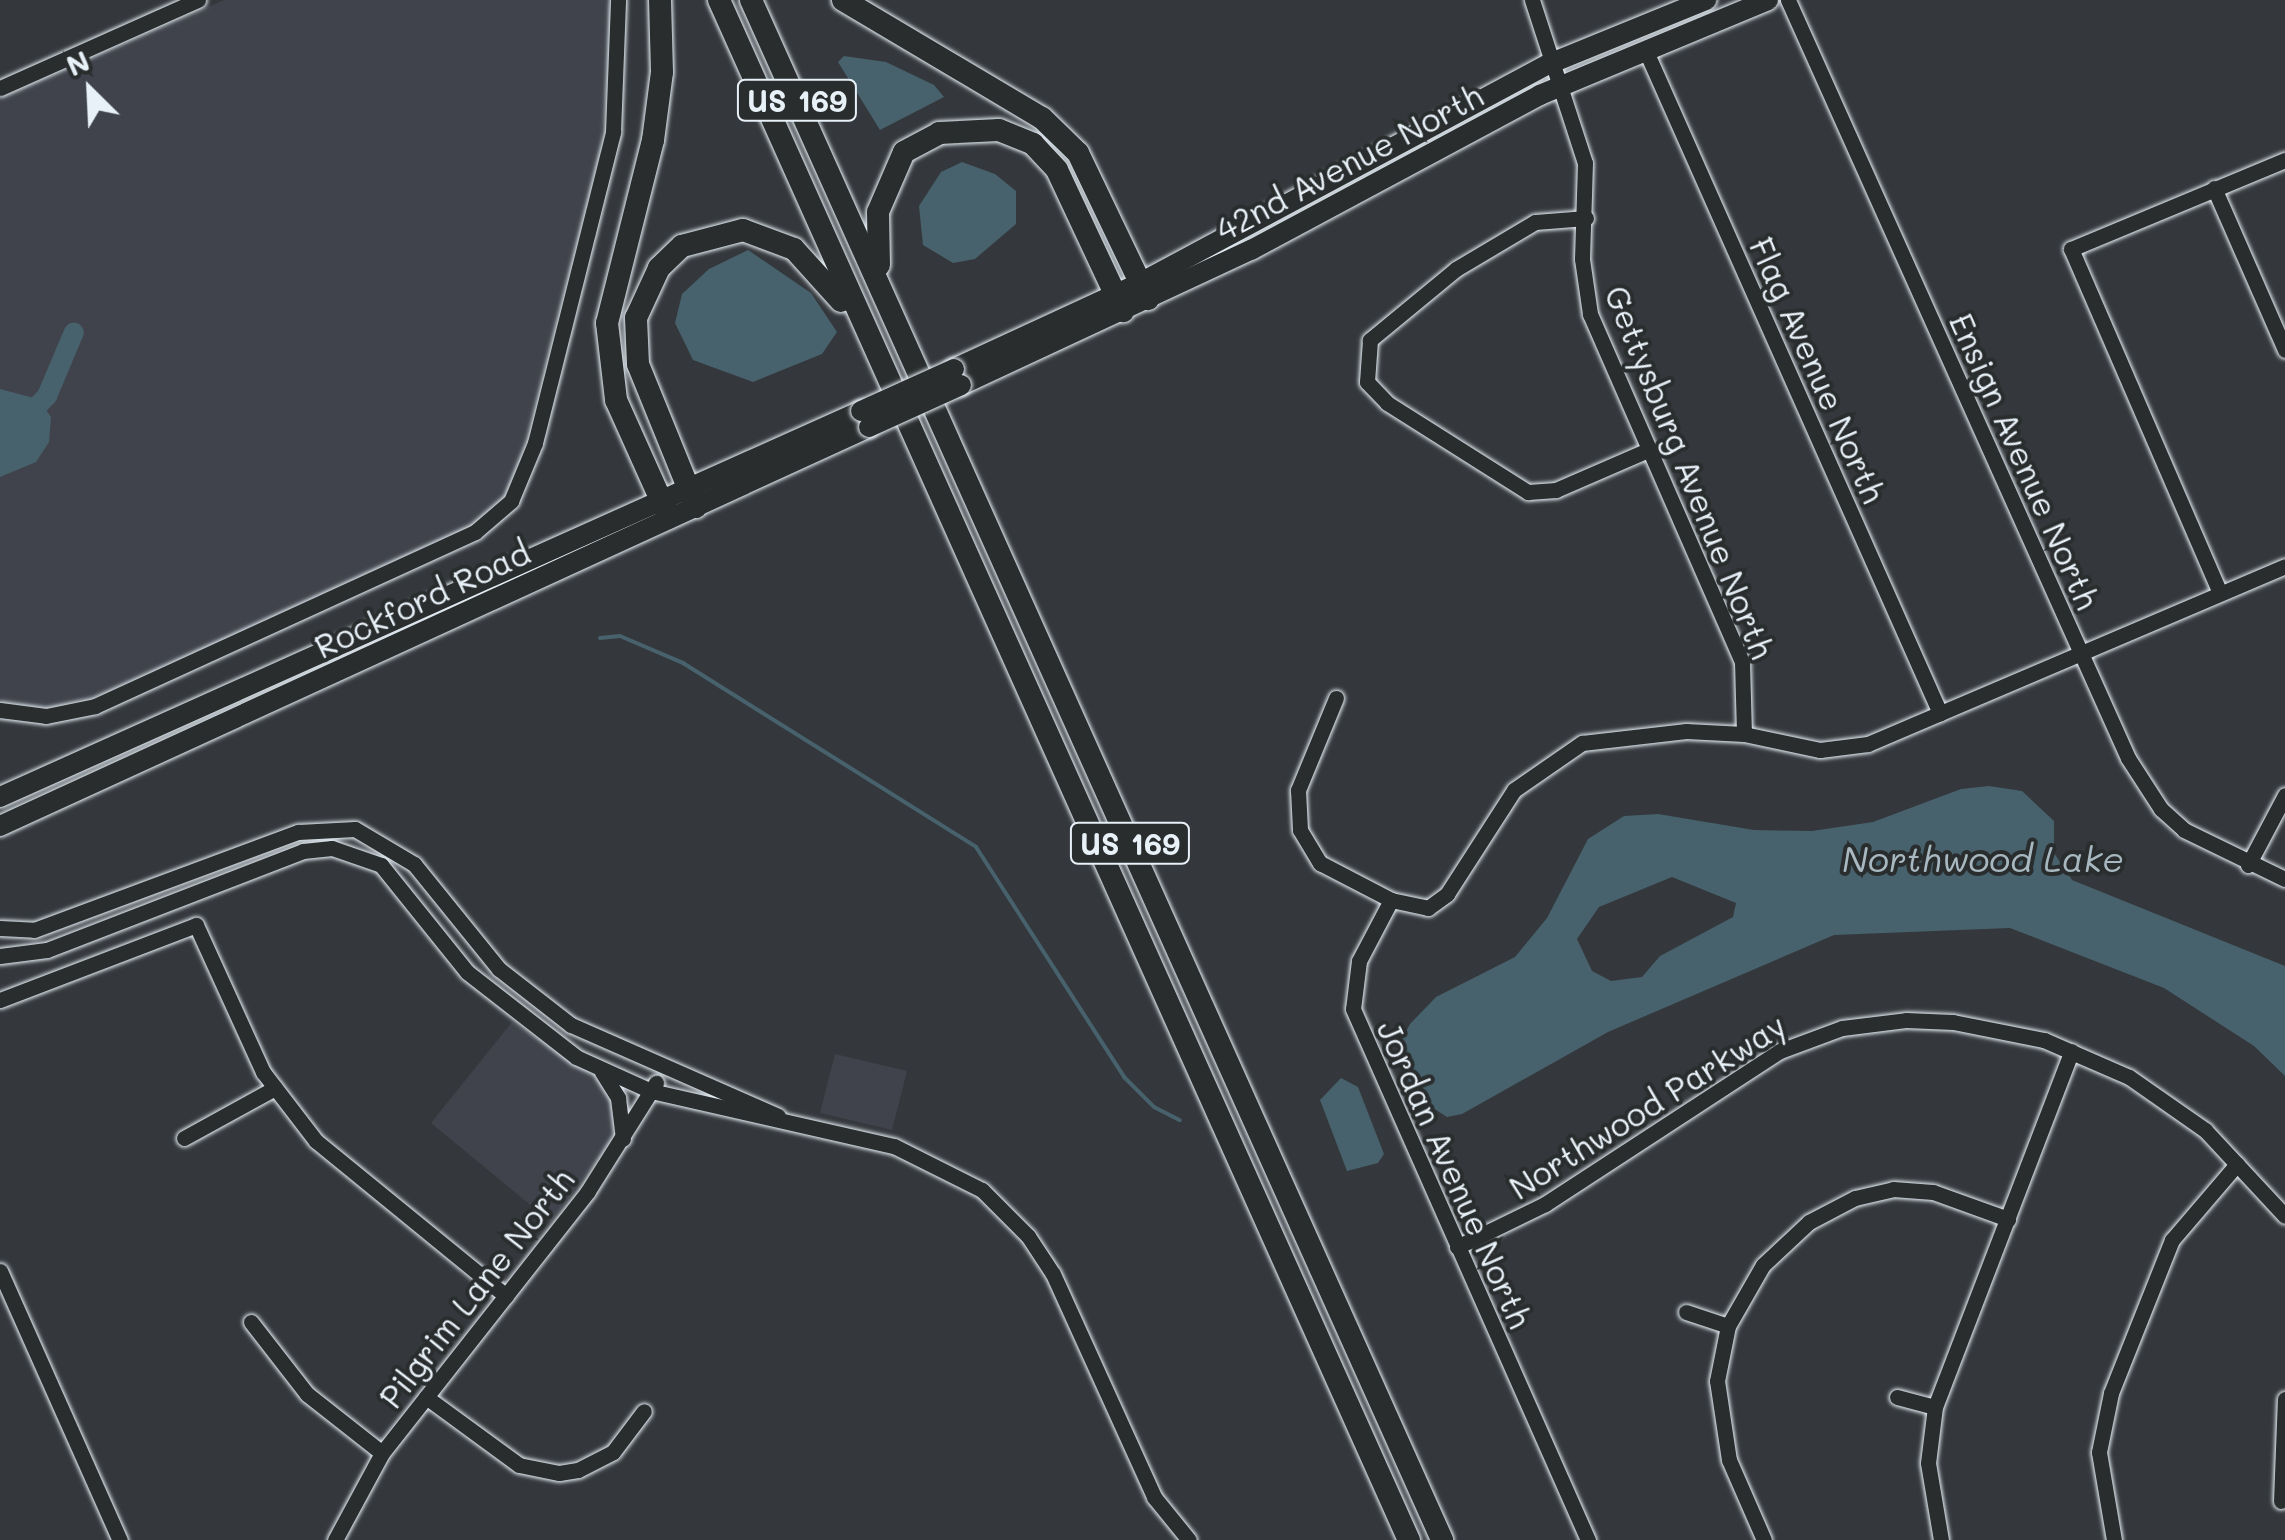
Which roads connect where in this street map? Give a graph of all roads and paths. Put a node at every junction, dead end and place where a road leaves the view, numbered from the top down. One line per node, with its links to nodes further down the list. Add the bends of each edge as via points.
1 (198, 0): 14 (street)
2 (618, 0): 31 (street, via 613,132 535,442 511,501 475,532 95,706 46,716)
3 (660, 0): 26 (highway, via 662,72 652,140 607,323 616,400)
4 (719, 0): 21 (highway, US 169)
5 (751, 0): 18 (highway, US 169)
6 (843, 0): 19 (highway, via 1042,118 1078,153)
7 (1532, 0): 12 (street, Gettysburg Avenue North)
8 (1706, 0): 12 (main road, 42nd Avenue North)
9 (1768, 0): 11 (main road, 42nd Avenue North)
10 (1788, 0): 29 (street, Ensign Avenue North)
11 (1645, 49): 13 (main road, 42nd Avenue North); 32 (street, Flag Avenue North)
12 (1549, 64): 13 (street, Gettysburg Avenue North); 19 (main road, 42nd Avenue North)
13 (1558, 86): 17 (street, Gettysburg Avenue North, via 1580,139); 19 (main road, 42nd Avenue North)
14 (0, 88)
15 (2285, 160): 16 (street)
16 (2214, 188): 22 (street); 28 (street, via 2071,249)
17 (1586, 218): 24 (street, Gettysburg Avenue North, via 1582,260 1590,314); 24 (street, via 1550,217 1482,250 1380,329 1365,352 1367,382 1387,403 1538,494)
18 (880, 284): 20 (highway, via 878,212 904,152 939,133 988,128 1032,144 1050,161); 71 (highway, US 169)
19 (1144, 291): 20 (main road, 42nd Avenue North)
20 (1120, 303): 23 (main road, 42nd Avenue North, bridge)
21 (862, 327): 25 (highway, via 814,265 767,238 717,232 671,256 639,305 636,345); 70 (highway, US 169)
22 (2285, 350)
23 (865, 419): 25 (main road, Rockford Road)
24 (1648, 450): 33 (street, Gettysburg Avenue North, via 1742,662)
25 (692, 497): 26 (main road, Rockford Road)
26 (665, 508): 35 (main road, Rockford Road); 36 (main road, Rockford Road)
27 (2285, 566): 28 (street)
28 (2220, 593): 29 (street)
29 (2080, 652): 32 (street); 37 (street, Ensign Avenue North, via 2128,758 2161,809 2209,847)
30 (1336, 698): 39 (street, via 1298,790 1300,830 1320,863)
31 (0, 710)
32 (1940, 713): 33 (street, via 1844,749)
33 (1744, 734): 39 (street, via 1609,736 1557,754 1514,790 1439,903 1415,908)
34 (2285, 796): 37 (street)
35 (0, 797)
36 (0, 826)
37 (2248, 865): 38 (street, Ensign Avenue North)
38 (2285, 879)
39 (1391, 900): 54 (street, Jordan Avenue North, via 1358,961 1354,1009)
40 (0, 928): 45 (street, via 34,930 298,832 355,829 414,864 454,920 538,1001)
41 (0, 956): 44 (street, via 47,950 303,851 332,848 381,865 490,994)
42 (0, 1000): 46 (street, via 196,924 244,1038)
43 (2072, 1050): 51 (street, Northwood Parkway, via 2169,1102); 53 (street); 54 (street, Northwood Parkway, via 1953,1022 1842,1028 1780,1051 1545,1204)
44 (599, 1069): 47 (street); 50 (street, via 616,1092)
45 (663, 1070): 47 (street, Pilgrim Lane North); 48 (street)
46 (275, 1088): 49 (street); 56 (street, via 346,1171)
47 (651, 1092): 48 (street); 50 (street, Pilgrim Lane North)
48 (782, 1118): 69 (street, via 925,1157 1006,1212 1052,1274 1154,1496)
49 (184, 1138)
50 (623, 1139): 56 (street, Pilgrim Lane North)
51 (2237, 1164): 52 (street, Northwood Parkway); 75 (street, via 2172,1240 2111,1393 2099,1452)
52 (2285, 1216)
53 (2008, 1219): 59 (street, via 1910,1189 1855,1198 1784,1242 1744,1292); 63 (street)
54 (1457, 1247): 72 (street, Jordan Avenue North)
55 (0, 1271): 67 (street)
56 (506, 1296): 61 (street, Pilgrim Lane North)
57 (1686, 1312): 59 (street)
58 (251, 1322): 65 (street, via 307,1394)
59 (1728, 1326): 73 (street, via 1718,1381 1720,1424)
60 (1897, 1397): 63 (street)
61 (426, 1398): 64 (street, via 519,1465 558,1472 613,1452); 65 (street, Pilgrim Lane North)
62 (2285, 1400): 66 (street)
63 (1935, 1406): 74 (street, via 1928,1463)
64 (644, 1411)
65 (382, 1453): 68 (street, Pilgrim Lane North)
66 (2280, 1501)
67 (120, 1540)
68 (335, 1540)
69 (1189, 1540)
70 (1409, 1540)
71 (1442, 1540)
72 (1588, 1540)
73 (1764, 1540)
74 (1941, 1540)
75 (2114, 1540)

